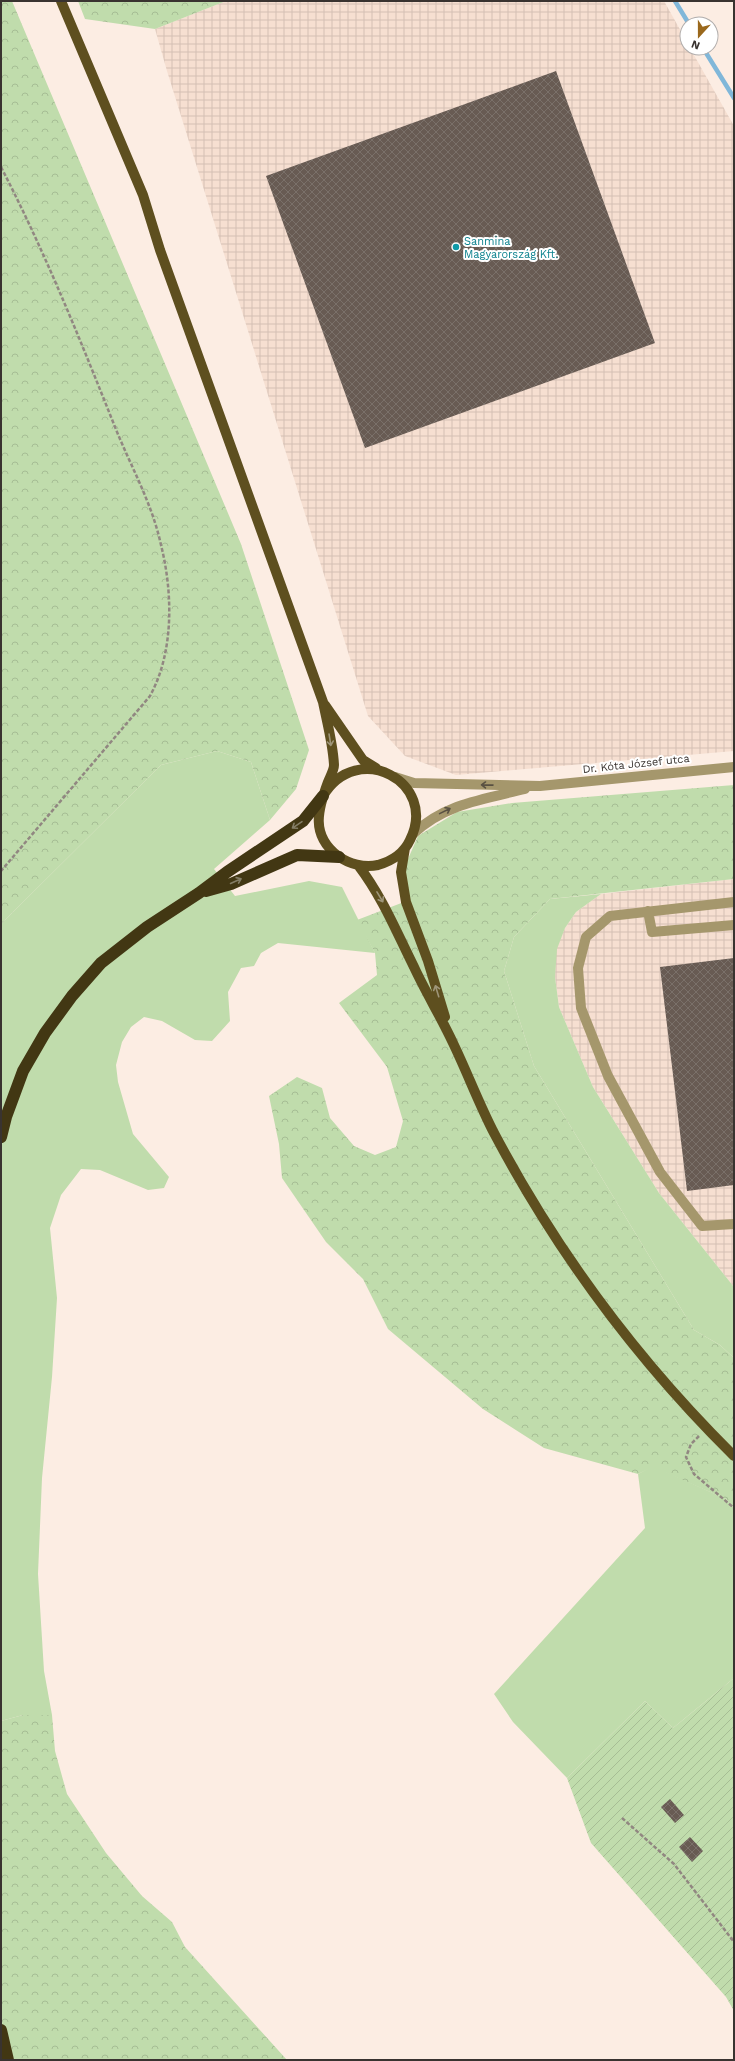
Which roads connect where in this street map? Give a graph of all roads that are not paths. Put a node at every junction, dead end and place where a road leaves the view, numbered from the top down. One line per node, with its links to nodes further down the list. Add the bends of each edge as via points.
1 (61, 1): 2 (main road, via 142,195)
2 (323, 702): 4 (main road, via 363,760); 7 (main road, one-way to 7, via 334,766)
3 (734, 766): 6 (street, Dr. Kóta József utca)
4 (379, 770): 5 (main road); 7 (main road, via 362,769 346,773 333,783)
5 (395, 778): 6 (street, one-way to 5, via 414,783); 8 (main road, via 406,789 414,803 416,818)
6 (540, 786): 8 (street, one-way to 6, via 425,822 460,804)
7 (323, 796): 10 (main road, via 318,812 320,829 327,845); 12 (highway, one-way to 12, via 303,820)
8 (413, 834): 9 (main road)
9 (404, 848): 11 (main road, via 384,863); 16 (main road, one-way to 9, via 428,960 406,902 402,872)
10 (339, 857): 11 (main road); 12 (highway, one-way to 10, via 231,884 297,855)
11 (358, 865): 16 (main road, one-way to 16, via 383,902)
12 (199, 893): 17 (highway, via 147,927 101,963 72,996 45,1033 23,1072)
13 (734, 902): 14 (street)
14 (648, 912): 15 (street, via 652,932); 18 (street, via 610,916 586,937 578,968 581,1008 608,1076 660,1172 702,1226)
15 (734, 925)
16 (453, 1042): 19 (main road, via 493,1132 534,1205 565,1253 650,1365 706,1429)
17 (1, 1137)
18 (734, 1224)
19 (734, 1456)
20 (1, 2030): 21 (highway)
21 (8, 2060)

